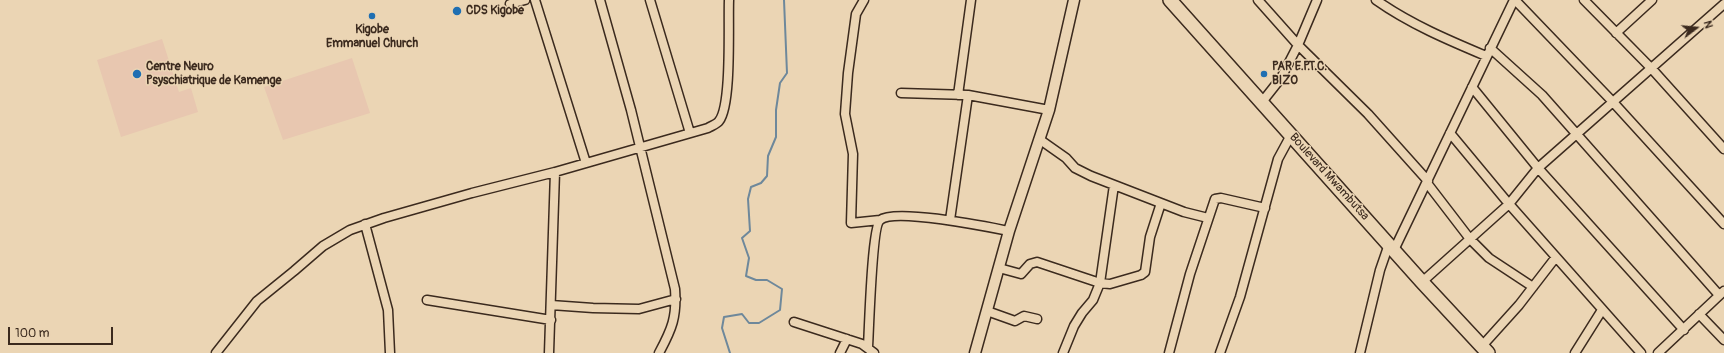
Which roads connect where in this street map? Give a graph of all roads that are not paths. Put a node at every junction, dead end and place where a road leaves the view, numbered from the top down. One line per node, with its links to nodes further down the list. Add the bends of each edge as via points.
1 (525, 0): 16 (street)
2 (535, 0): 37 (street)
3 (600, 0): 35 (street)
4 (650, 0): 30 (street)
5 (729, 0): 30 (street, via 724,109 719,121 708,128)
6 (864, 0): 46 (street, via 856,14 845,114 854,154 851,224)
7 (971, 0): 25 (street)
8 (1074, 0): 29 (street)
9 (1170, 0): 28 (highway, Boulevard Mwambutsa)
10 (1258, 0): 19 (street)
11 (1317, 0): 19 (street)
12 (1376, 0): 21 (street, via 1426,30)
13 (1515, 0): 20 (street); 27 (street)
14 (1584, 0): 18 (street)
15 (1652, 0): 18 (street)
16 (510, 4)
17 (1724, 4): 22 (street)
18 (1616, 33): 22 (street)
19 (1298, 45): 28 (street, via 1281,78); 40 (street, via 1368,114)
20 (1490, 48): 21 (street); 31 (street, via 1542,95)
21 (1486, 56): 23 (street)
22 (1652, 69): 27 (street); 36 (street)
23 (1472, 87): 32 (street); 38 (street)
24 (901, 92): 25 (street)
25 (958, 95): 26 (street)
26 (968, 95): 29 (street); 47 (street)
27 (1612, 101): 31 (street); 49 (street)
28 (1262, 102): 33 (highway, Boulevard Mwambutsa)
29 (1049, 110): 34 (street)
30 (690, 133): 35 (street)
31 (1577, 133): 38 (street); 58 (street)
32 (1450, 134): 40 (street); 43 (street)
33 (1291, 135): 44 (street, via 1278,159); 52 (highway, Boulevard Mwambutsa)
34 (1039, 139): 41 (street, via 1066,158 1075,168); 50 (street)
35 (639, 148): 37 (street); 59 (street)
36 (1724, 149)
37 (586, 163): 39 (street)
38 (1538, 168): 43 (street); 68 (street)
39 (555, 172): 48 (street); 61 (street)
40 (1428, 182): 51 (street); 52 (street)
41 (1114, 185): 42 (street); 56 (street)
42 (1161, 203): 45 (street); 56 (street, via 1150,237 1144,274 1110,284)
43 (1508, 204): 51 (street); 53 (street)
44 (1265, 208): 45 (street, via 1217,197); 82 (street, via 1240,297)
45 (1208, 218): 81 (street)
46 (880, 220): 47 (street, via 902,217); 71 (street, via 874,248)
47 (950, 220): 50 (street)
48 (365, 224): 73 (street, via 322,246 272,287 257,301); 74 (street, via 388,310)
49 (1724, 224)
50 (1009, 231): 54 (street)
51 (1470, 239): 55 (street); 57 (street, via 1494,262)
52 (1391, 247): 55 (highway, Boulevard Mwambutsa); 83 (street, via 1380,270)
53 (1556, 257): 57 (street); 62 (street)
54 (999, 268): 56 (street, via 1021,274 1030,264 1037,262); 63 (street)
55 (1422, 282): 72 (highway, Boulevard Mwambutsa)
56 (1100, 283): 80 (street, via 1093,300 1074,326)
57 (1533, 287): 72 (street)
58 (1721, 293): 64 (street)
59 (676, 299): 61 (street, via 639,309); 76 (street, via 674,321)
60 (427, 300): 66 (street)
61 (551, 305): 66 (street)
62 (1602, 310): 84 (street); 85 (street)
63 (987, 311): 65 (street, via 1015,321 1024,316); 79 (street)
64 (1699, 314): 68 (street); 70 (street)
65 (1037, 319)
66 (551, 320): 75 (street)
67 (794, 322): 69 (street)
68 (1684, 330): 86 (street)
69 (847, 339): 71 (street); 77 (street)
70 (1724, 340)
71 (868, 347): 78 (street)
72 (1485, 350)
73 (216, 353)
74 (390, 353)
75 (549, 353)
76 (659, 353)
77 (840, 353)
78 (874, 353)
79 (975, 353)
80 (1063, 353)
81 (1169, 353)
82 (1220, 353)
83 (1360, 353)
84 (1575, 353)
85 (1641, 353)
86 (1658, 353)

